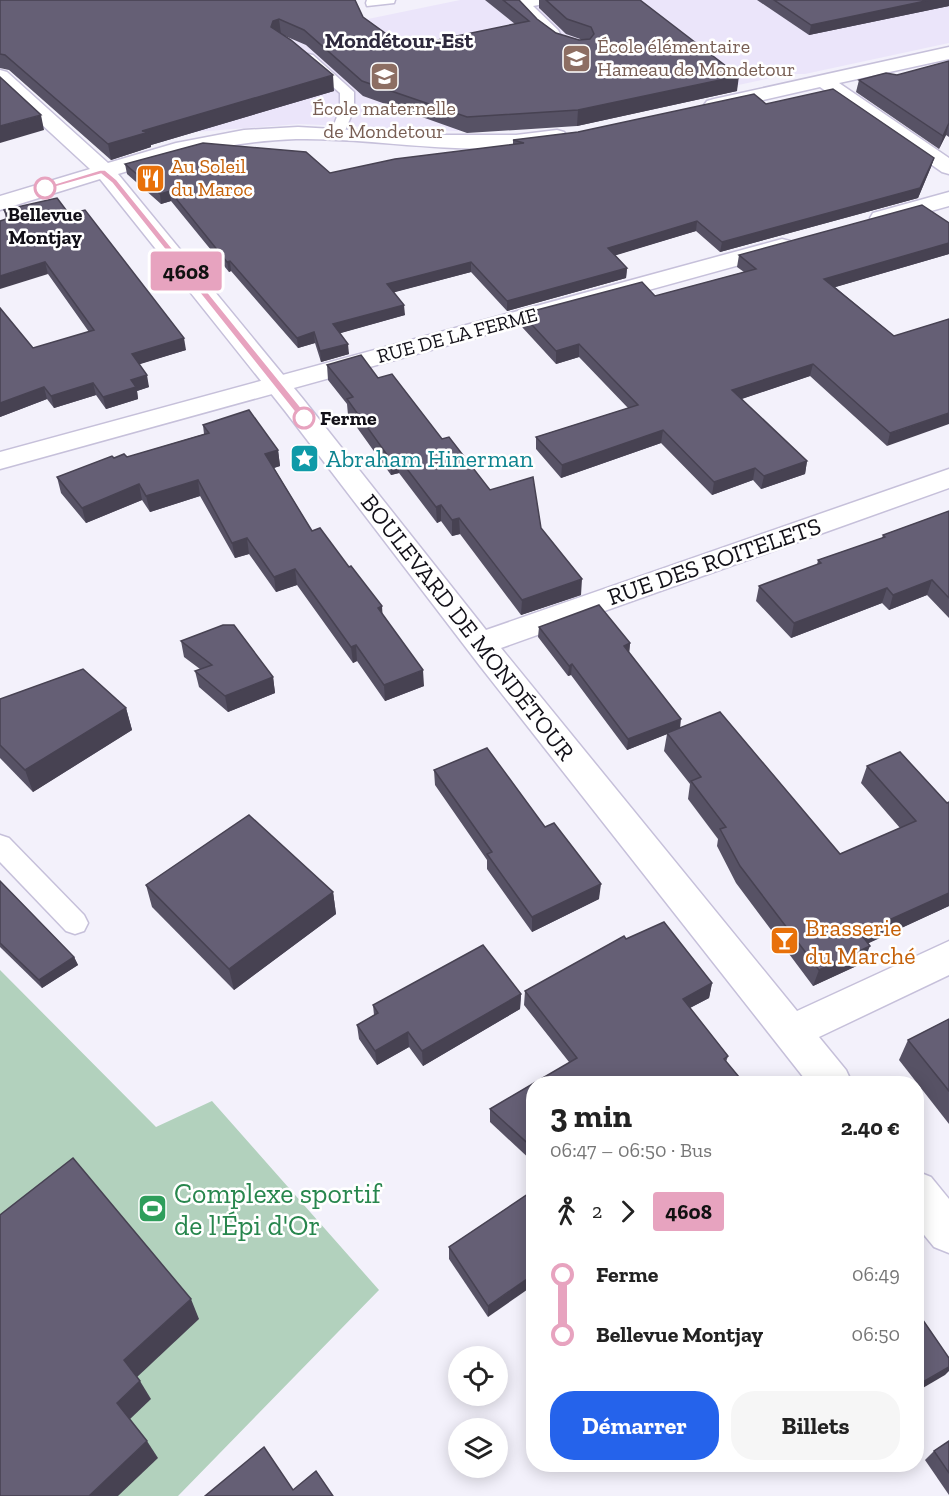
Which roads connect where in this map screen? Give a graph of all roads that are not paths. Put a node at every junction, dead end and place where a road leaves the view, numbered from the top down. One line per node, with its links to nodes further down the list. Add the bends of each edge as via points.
1 (389, 0): 3 (lane)
2 (538, 0): 4 (street, via 520,4)
3 (372, 3)
4 (566, 43)
5 (299, 50): 11 (lane, via 347,92 347,109)
6 (949, 53): 8 (street)
7 (0, 76): 13 (street, BOULEVARD DE MONDÉTOUR)
8 (823, 81): 9 (street); 12 (street)
9 (700, 108)
10 (577, 134): 11 (street, via 516,141)
11 (337, 135): 13 (street, via 244,136 177,149)
12 (949, 168)
13 (102, 171): 15 (street); 18 (street, BOULEVARD DE MONDÉTOUR)
14 (949, 199): 16 (street)
15 (0, 202)
16 (858, 224)
17 (801, 240): 18 (street, RUE DE LA FERME)
18 (278, 385): 19 (street, RUE DE LA FERME); 21 (street, BOULEVARD DE MONDÉTOUR)
19 (0, 461)
20 (949, 478): 21 (street, RUE DES ROITELETS)
21 (480, 644): 25 (street, BOULEVARD DE MONDÉTOUR)
22 (0, 845): 23 (lane)
23 (75, 923)
24 (949, 957): 25 (street)
25 (791, 1032): 26 (street, BOULEVARD DE MONDÉTOUR)
26 (826, 1076)
27 (924, 1201): 28 (street)
28 (949, 1232)

